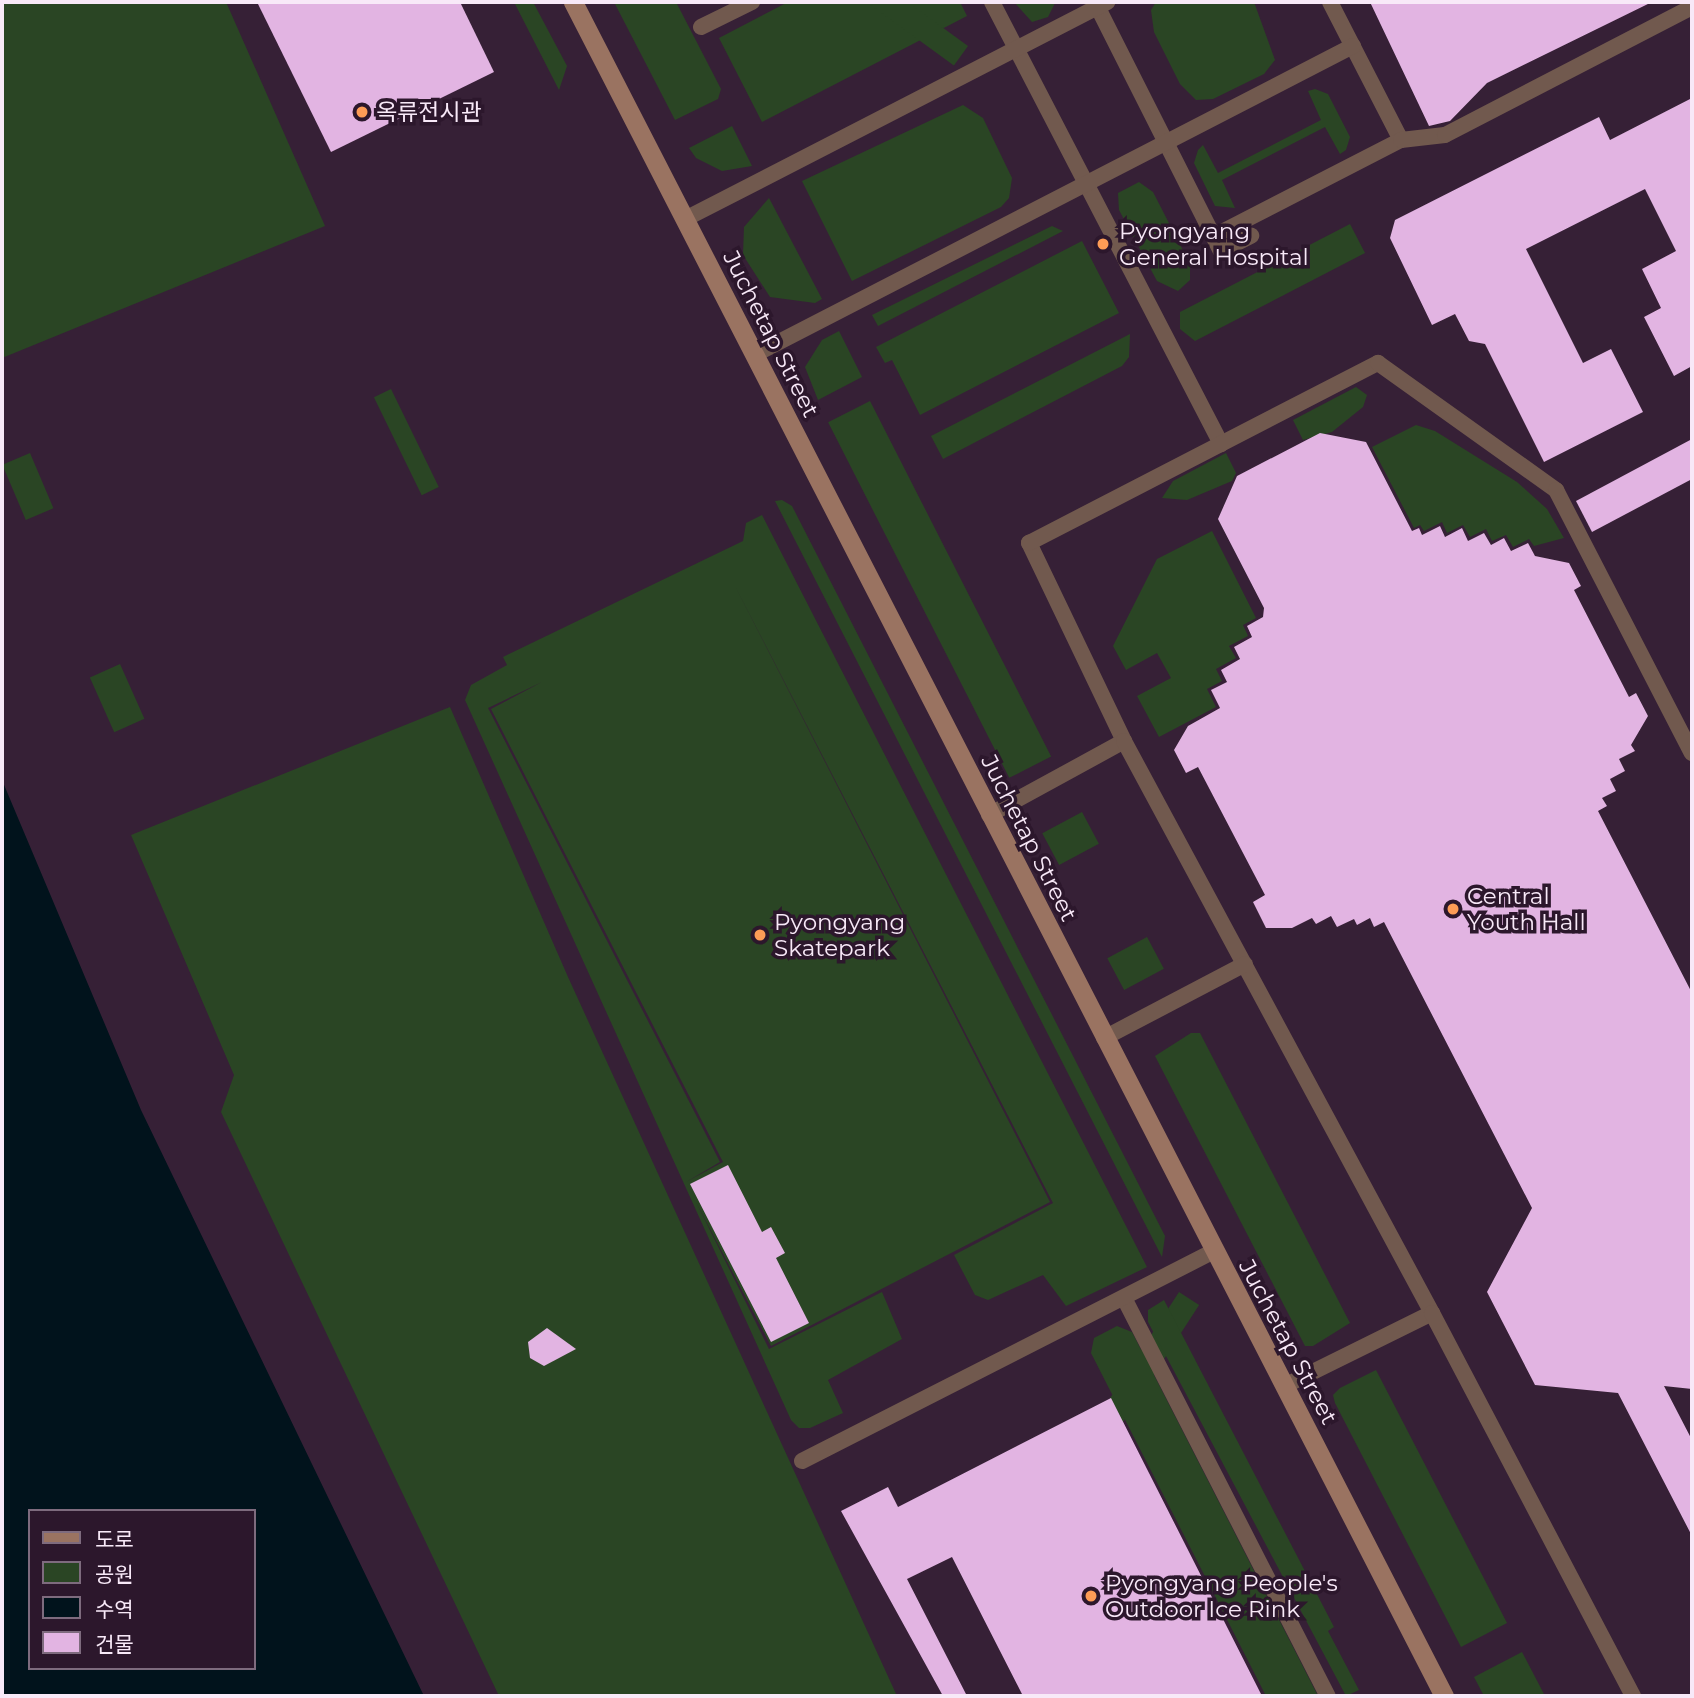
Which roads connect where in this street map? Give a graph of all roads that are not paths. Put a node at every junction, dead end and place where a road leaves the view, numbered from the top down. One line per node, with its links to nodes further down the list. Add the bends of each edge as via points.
1 (573, 2): 13 (main road, Juchetap Street)
2 (752, 2): 7 (lane)
3 (992, 2): 9 (lane)
4 (1330, 2): 8 (lane)
5 (1099, 3): 9 (lane); 11 (lane)
6 (1692, 7): 10 (lane, via 1445,135)
7 (701, 27)
8 (1353, 46): 10 (lane); 11 (lane)
9 (1016, 48): 12 (lane); 13 (lane)
10 (1401, 140): 14 (lane)
11 (1166, 143): 12 (lane); 14 (lane)
12 (1086, 184): 16 (lane); 17 (lane)
13 (685, 219): 16 (main road, Juchetap Street)
14 (1214, 236): 15 (lane, via 1221,251)
15 (1251, 236)
16 (754, 355): 20 (main road, Juchetap Street)
17 (1222, 444): 18 (lane, via 1028,543); 19 (lane, via 1378,363 1556,491)
18 (1125, 741): 20 (lane); 21 (lane)
19 (1692, 753)
20 (989, 815): 22 (main road, Juchetap Street)
21 (1245, 964): 22 (lane); 25 (lane)
22 (1104, 1038): 23 (main road, Juchetap Street)
23 (1213, 1252): 24 (lane); 26 (main road, Juchetap Street)
24 (1124, 1298): 27 (lane); 28 (lane)
25 (1433, 1313): 26 (lane); 30 (lane)
26 (1284, 1387): 29 (main road, Juchetap Street)
27 (802, 1461)
28 (1328, 1696)
29 (1444, 1696)
30 (1633, 1696)

